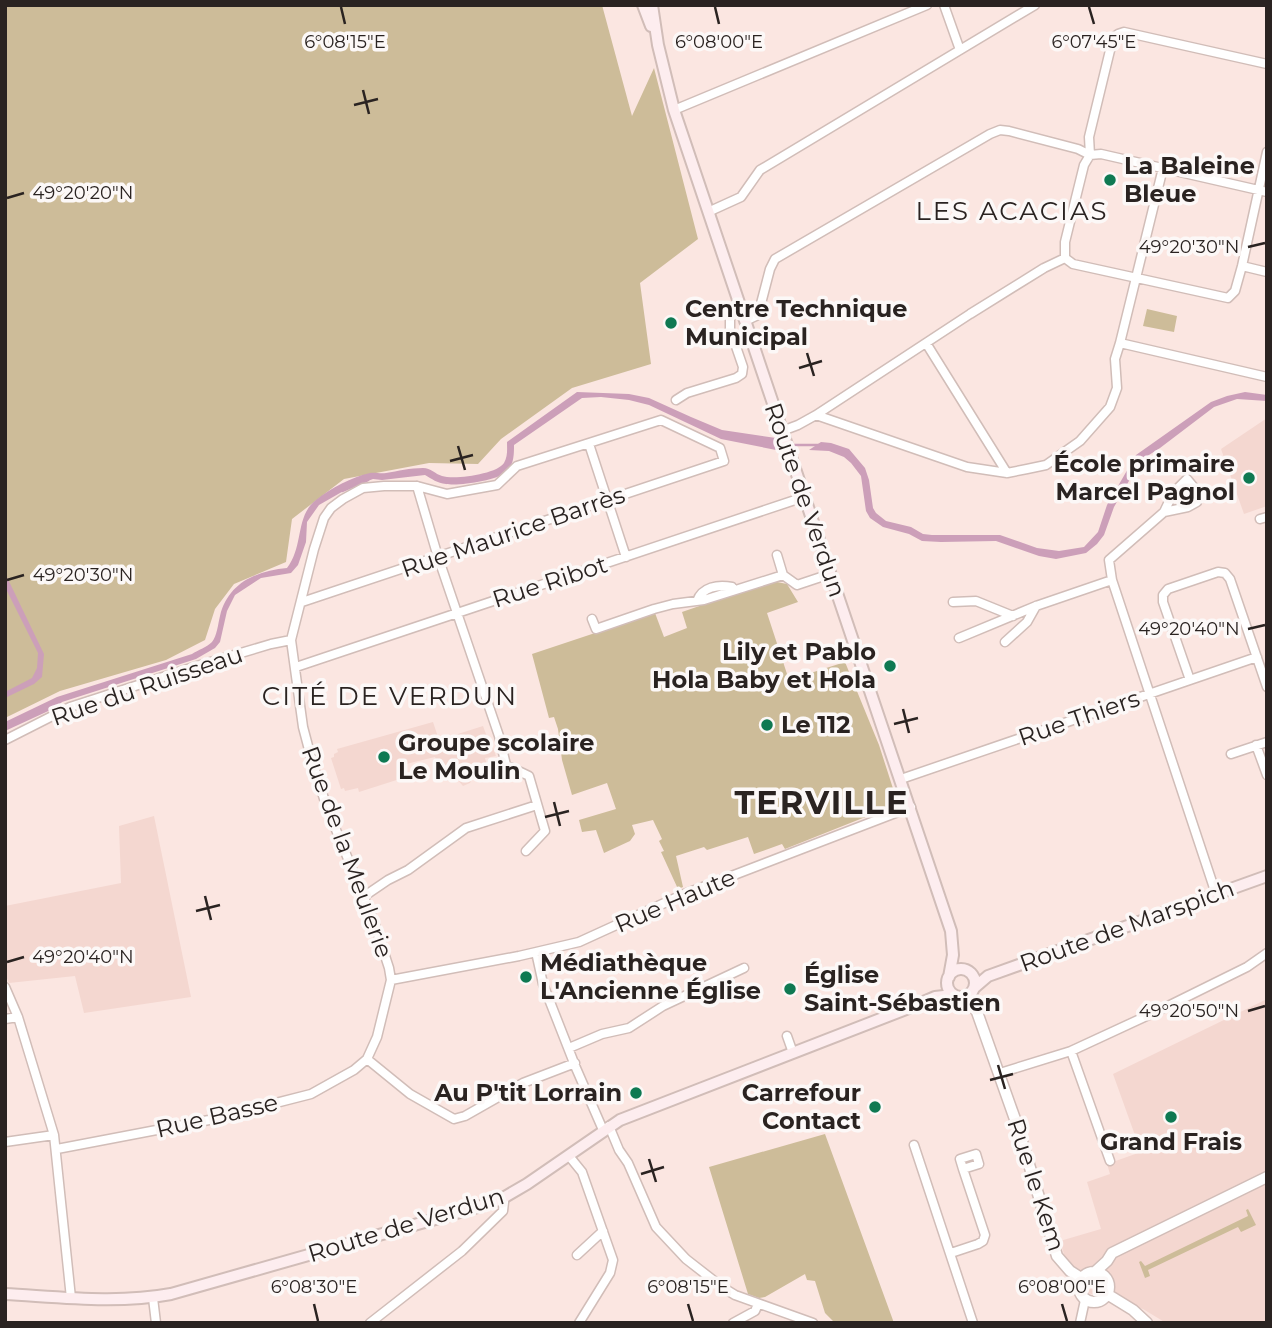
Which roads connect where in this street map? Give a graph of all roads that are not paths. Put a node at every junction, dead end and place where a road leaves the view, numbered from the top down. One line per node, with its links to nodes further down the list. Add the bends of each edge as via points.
1 (643, 5): 6 (main road, Route de Verdun)
2 (652, 5): 6 (main road, Route de Verdun)
3 (927, 5): 9 (street)
4 (944, 5): 7 (street)
5 (1035, 5): 7 (street)
6 (658, 45): 9 (main road, Route de Verdun)
7 (960, 50): 14 (street, via 760,170 741,197)
8 (1267, 64): 11 (street, via 1118,34 1113,38 1089,137)
9 (674, 110): 14 (main road, Route de Verdun)
10 (1267, 152): 13 (street)
11 (1090, 155): 12 (street); 15 (street, via 1065,242); 20 (street, via 1009,131 990,134 775,259 758,315)
12 (1163, 168): 13 (street); 18 (street)
13 (1263, 191): 16 (street)
14 (708, 212): 19 (main road, Route de Verdun)
15 (1065, 258): 18 (street, via 1073,264); 21 (street)
16 (1242, 266): 17 (street); 18 (street, via 1236,291 1228,298)
17 (1267, 272)
18 (1137, 277): 22 (street)
19 (740, 307): 20 (main road, Route de Verdun); 24 (street, via 730,313 730,329 742,374)
20 (745, 321): 26 (main road, Route de Verdun)
21 (926, 343): 25 (street); 28 (street)
22 (1120, 343): 23 (street); 28 (street, via 1115,359 1116,388 1101,419 1046,465)
23 (1267, 377)
24 (676, 400)
25 (816, 415): 26 (street); 28 (street, via 967,467)
26 (782, 430): 30 (main road, Route de Verdun)
27 (589, 444): 29 (street, via 517,467 496,485 447,494); 31 (street); 31 (street, Rue Maurice Barrès, via 661,420 720,448 724,461)
28 (1007, 473)
29 (416, 486): 34 (street); 39 (street, via 363,488 331,508 314,549)
30 (804, 497): 35 (street, Rue Ribot); 36 (main road, Route de Verdun)
31 (608, 500): 34 (street, Rue Maurice Barrès); 35 (street)
32 (1164, 512): 32 (street, via 1197,502 1193,484 1187,479); 38 (street, via 1109,560)
33 (777, 555): 37 (street)
34 (438, 557): 39 (street, Rue Maurice Barrès); 42 (street)
35 (626, 557): 42 (street, Rue Ribot)
36 (830, 574): 37 (street, via 797,585); 58 (main road, Route de Verdun)
37 (783, 575): 44 (street, via 596,629)
38 (1112, 580): 41 (street); 52 (street)
39 (302, 602): 46 (street)
40 (953, 602): 43 (street, via 976,601)
41 (1036, 606): 43 (street); 47 (street, via 1027,622)
42 (457, 613): 49 (street, Rue Ribot); 59 (street, via 506,765 529,776)
43 (1013, 616): 45 (street)
44 (592, 619)
45 (959, 638)
46 (291, 640): 49 (street, Rue de la Meulerie); 53 (street, Rue du Ruisseau, via 71,707)
47 (1005, 642)
48 (1257, 657): 50 (street, Rue Thiers); 50 (street, via 1225,573 1168,589 1163,602); 51 (street)
49 (296, 667): 64 (street, Rue de la Meulerie, via 312,761)
50 (1190, 680): 52 (street, Rue Thiers)
51 (1267, 687)
52 (1150, 694): 58 (street, Rue Thiers); 63 (street)
53 (5, 740)
54 (1267, 741): 55 (street)
55 (1256, 745): 56 (street); 57 (street)
56 (1231, 754)
57 (1267, 775)
58 (901, 779): 60 (main road, Route de Verdun)
59 (537, 805): 61 (street, via 545,831); 64 (street, via 466,828)
60 (911, 807): 65 (street, Rue Haute, via 682,895 579,942); 67 (main road, Route de Verdun, via 951,931)
61 (526, 851)
62 (1267, 876): 63 (main road, Route de Marspich)
63 (1216, 894): 70 (main road, Route de Marspich)
64 (363, 897): 72 (street, Rue de la Meulerie)
65 (536, 952): 72 (street, Rue Haute); 81 (street, via 543,984)
66 (1267, 953): 82 (street, via 1247,967)
67 (953, 955): 69 (main road, Route de Verdun); 71 (main road, Route de Verdun)
68 (744, 968): 81 (street, via 663,1006 629,1028)
69 (967, 973): 70 (main road, Route de Marspich); 71 (main road, via 955,971); 74 (main road, via 974,981)
70 (988, 976): 74 (main road, Route de Marspich)
71 (948, 979): 75 (main road, via 948,989); 76 (main road, Route de Verdun)
72 (391, 980): 84 (street, via 377,1037)
73 (5, 987): 78 (street)
74 (973, 990): 75 (main road); 77 (street, Rue le Kem)
75 (956, 996): 76 (main road, Route de Verdun); 77 (street)
76 (934, 997): 83 (main road, Route de Verdun)
77 (972, 1006): 86 (street, Rue le Kem)
78 (18, 1017): 79 (street); 88 (street)
79 (5, 1019)
80 (788, 1036): 83 (street)
81 (569, 1048): 85 (street)
82 (1071, 1051): 86 (street); 93 (street)
83 (793, 1053): 87 (main road, Route de Verdun)
84 (366, 1059): 85 (street, via 410,1094 454,1119 523,1083); 91 (street, Rue Basse, via 311,1094 209,1120)
85 (575, 1063): 87 (street)
86 (1000, 1073): 101 (street, Rue le Kem, via 1057,1256)
87 (606, 1128): 92 (main road, Route de Verdun); 107 (street, via 628,1163 656,1227 700,1271 735,1295)
88 (54, 1135): 89 (street); 91 (street)
89 (5, 1142)
90 (914, 1145): 98 (street)
91 (57, 1149): 104 (street)
92 (569, 1156): 96 (main road, Route de Verdun); 97 (street, via 582,1172)
93 (1110, 1161)
94 (963, 1170): 98 (street, via 985,1235 978,1244)
95 (1267, 1177): 100 (street, via 1112,1253)
96 (503, 1198): 105 (main road, Route de Verdun); 109 (street, via 503,1211 462,1251)
97 (603, 1231): 99 (street); 110 (street, via 613,1266)
98 (951, 1254): 113 (street)
99 (577, 1255)
100 (1101, 1274): 101 (street, via 1087,1273); 103 (street, via 1109,1285)
101 (1081, 1278): 106 (street, via 1079,1292)
102 (5, 1294): 104 (main road, Route de Verdun)
103 (1107, 1294): 106 (street, via 1100,1301); 115 (street)
104 (71, 1298): 105 (main road, Route de Verdun)
105 (153, 1298): 108 (street)
106 (1086, 1300): 114 (street)
107 (758, 1304): 111 (street, via 755,1311); 112 (street)
108 (156, 1323)
109 (370, 1323)
110 (579, 1323)
111 (733, 1323)
112 (813, 1323)
113 (973, 1323)
114 (1080, 1323)
115 (1147, 1323)

